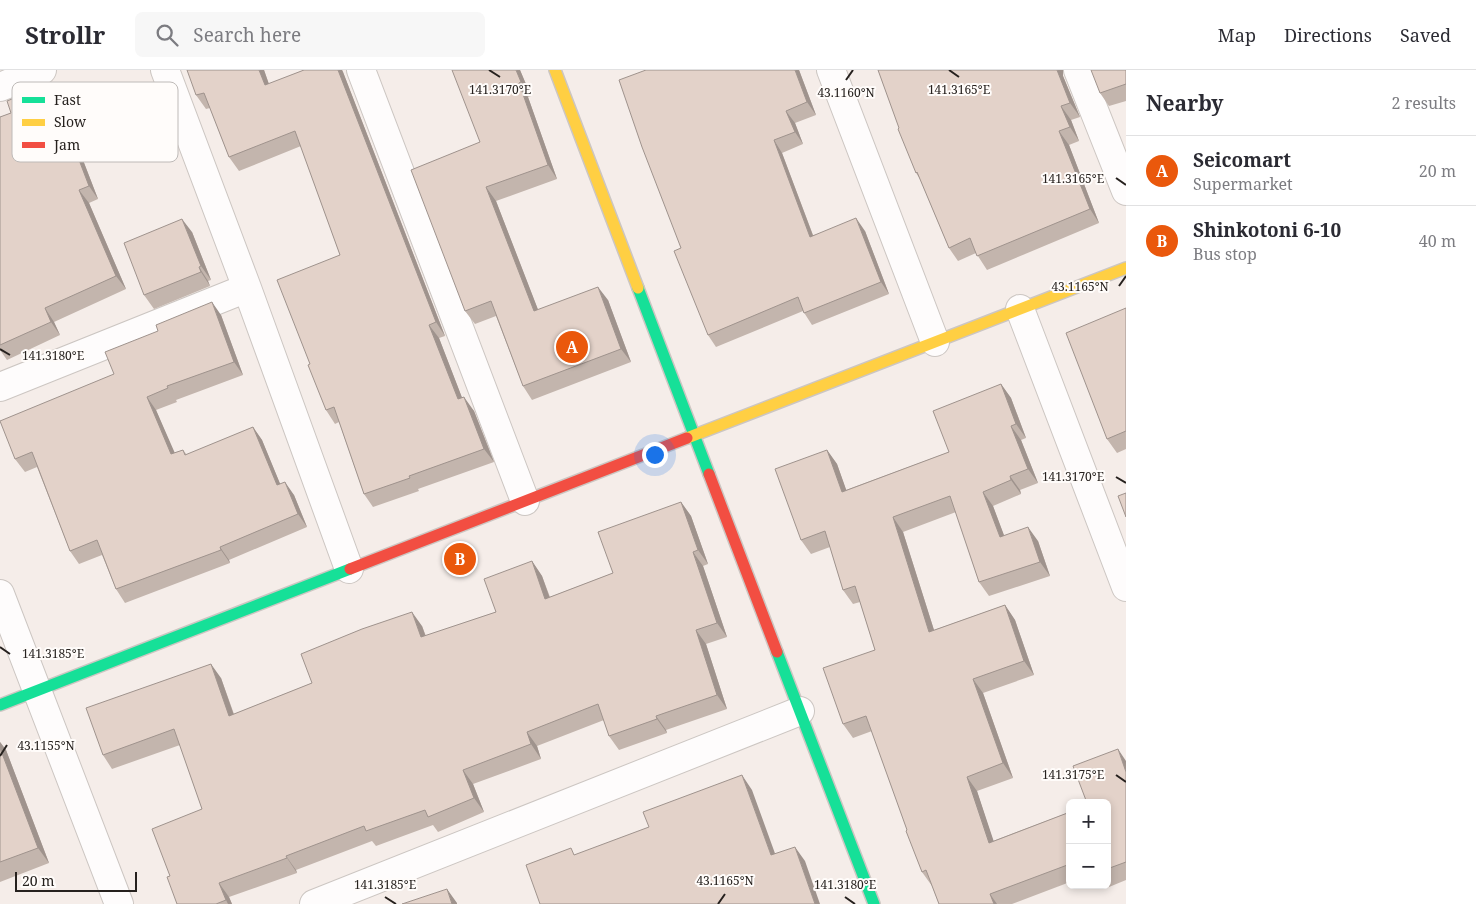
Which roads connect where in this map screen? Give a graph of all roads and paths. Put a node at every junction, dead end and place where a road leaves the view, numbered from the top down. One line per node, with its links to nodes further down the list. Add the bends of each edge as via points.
1 (42, 70): 8 (street)
2 (165, 70): 9 (street)
3 (361, 70): 19 (street)
4 (555, 70): 18 (street)
5 (831, 70): 16 (street)
6 (1078, 70): 12 (street)
7 (12, 82): 10 (street)
8 (12, 82)
9 (170, 82)
10 (0, 87)
11 (178, 105): 14 (street)
12 (1126, 191)
13 (1126, 268): 15 (street)
14 (247, 288): 17 (street); 20 (street)
15 (1020, 309): 16 (street); 21 (street)
16 (935, 342): 18 (street)
17 (0, 388)
18 (695, 435): 19 (street); 25 (street)
19 (526, 501): 20 (street)
20 (348, 569): 23 (street)
21 (1126, 587)
22 (0, 594): 23 (street)
23 (37, 690): 24 (street); 26 (street)
24 (0, 705)
25 (800, 710): 27 (street); 28 (street)
26 (119, 904)
27 (314, 904)
28 (874, 904)

